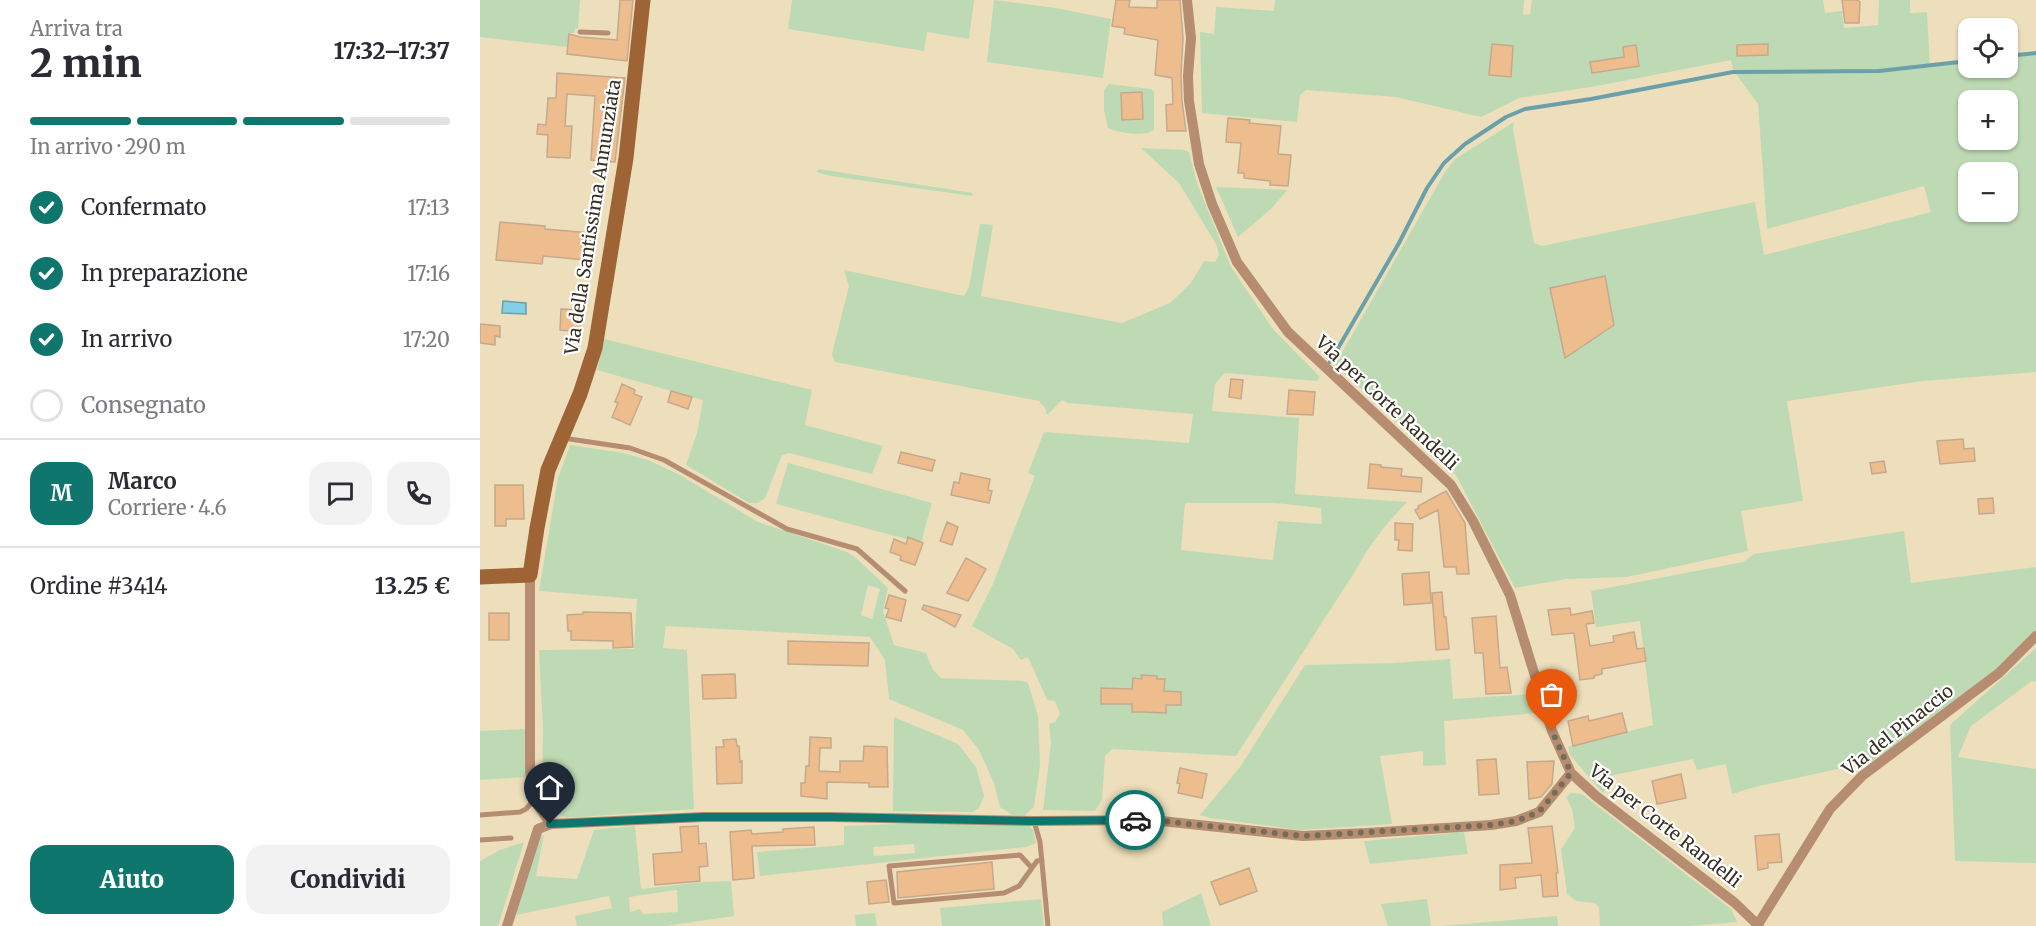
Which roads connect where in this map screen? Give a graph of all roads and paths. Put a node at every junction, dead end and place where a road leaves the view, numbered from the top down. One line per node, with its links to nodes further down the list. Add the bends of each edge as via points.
1 (643, 0): 5 (street, Via della Santissima Annunziata, via 626,158 600,325 587,374)
2 (1187, 0): 10 (street, Via per Corte Randelli, via 1191,38 1188,76 1199,164 1237,262 1288,332 1450,485 1510,595 1552,731)
3 (580, 32): 4 (lane)
4 (608, 33)
5 (561, 438): 6 (street, Via della Santissima Annunziata, via 547,476); 8 (lane, via 630,448 664,460 787,529 857,549)
6 (530, 575): 7 (street); 11 (street, via 530,770)
7 (480, 577)
8 (905, 591)
9 (2036, 636): 21 (street, Via del Pinaccio, via 1999,673 1862,776 1830,809)
10 (1571, 773): 13 (street, via 1539,812 1491,825 1303,836 1152,820); 21 (street, Via per Corte Randelli, via 1735,903)
11 (534, 800): 12 (lane, via 520,812); 14 (street)
12 (480, 815)
13 (1034, 821): 14 (street, via 703,817); 17 (lane)
14 (550, 824): 19 (street, via 538,829)
15 (511, 838): 16 (lane)
16 (480, 840)
17 (1042, 860): 18 (lane); 20 (lane)
18 (1032, 868): 18 (lane, via 1019,886 1004,893 894,903 889,866 1020,855)
19 (507, 926)
20 (1048, 926)
21 (1758, 926)

